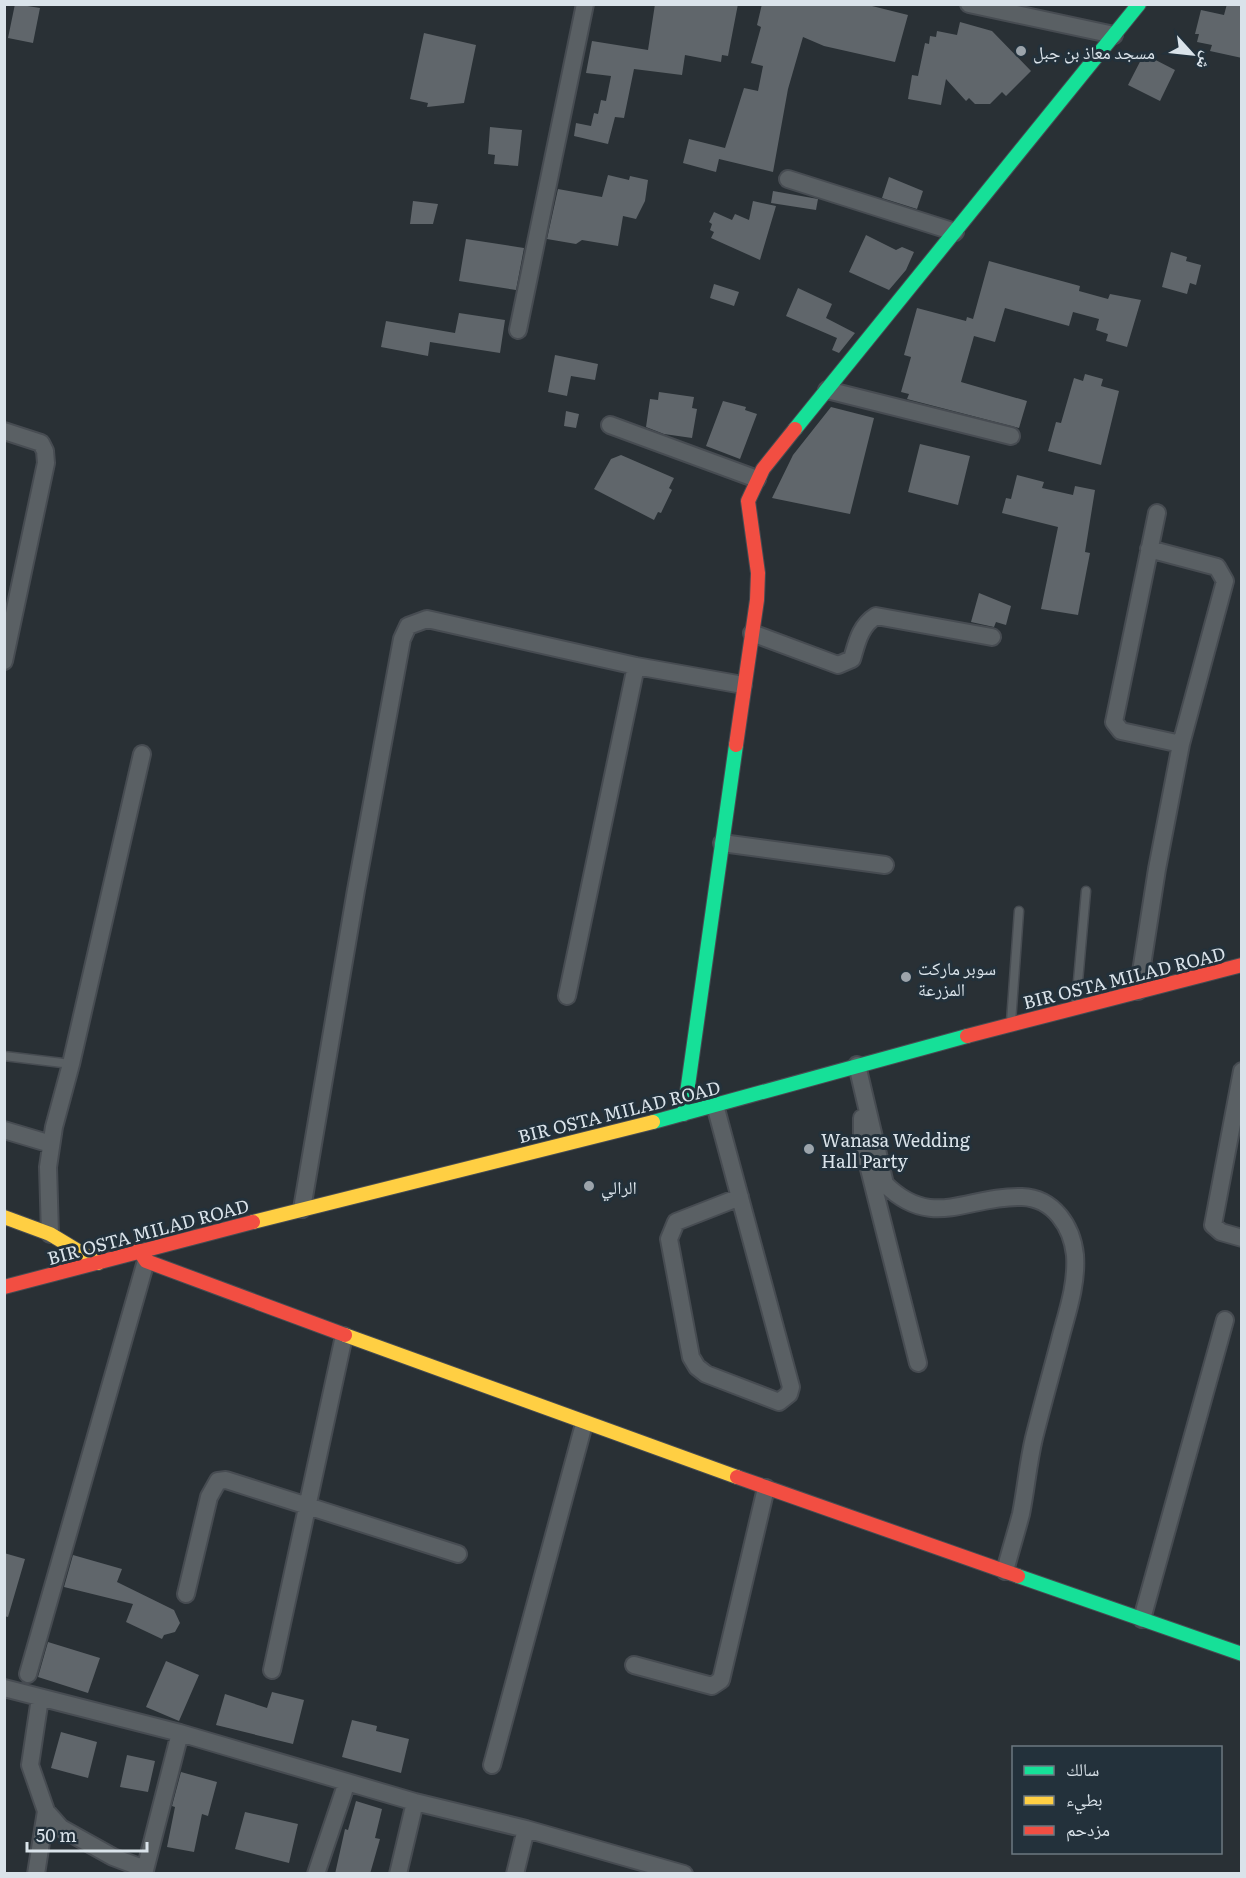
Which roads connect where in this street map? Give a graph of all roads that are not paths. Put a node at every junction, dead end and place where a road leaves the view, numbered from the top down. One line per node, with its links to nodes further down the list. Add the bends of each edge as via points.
1 (585, 4): 7 (street)
2 (969, 4): 4 (street)
3 (1139, 4): 4 (street)
4 (1114, 35): 6 (street)
5 (788, 179): 6 (street)
6 (955, 232): 8 (street)
7 (518, 330)
8 (827, 390): 11 (street); 12 (street)
9 (610, 425): 12 (street)
10 (4, 431): 17 (street, via 40,443 46,463)
11 (1011, 436)
12 (757, 479): 15 (street, via 748,501 758,573)
13 (1157, 513): 14 (street)
14 (1149, 549): 20 (street, via 1114,722 1121,731); 20 (street, via 1217,567 1225,581)
15 (752, 633): 16 (street, via 838,665 852,659 861,631 876,616); 19 (street)
16 (992, 637)
17 (4, 661)
18 (636, 666): 19 (street); 28 (street); 41 (street, via 427,619 408,626 402,639 356,890)
19 (743, 685): 22 (street)
20 (1181, 744): 27 (street)
21 (142, 754): 32 (street)
22 (722, 843): 23 (street); 37 (street)
23 (885, 865)
24 (1086, 891): 29 (lane)
25 (1019, 911): 30 (lane)
26 (1242, 965): 27 (street, BIR OSTA MILAD ROAD)
27 (1138, 992): 29 (street, BIR OSTA MILAD ROAD)
28 (567, 996)
29 (1076, 1008): 30 (street, BIR OSTA MILAD ROAD)
30 (1011, 1025): 33 (street, BIR OSTA MILAD ROAD)
31 (4, 1056): 32 (lane)
32 (71, 1064): 39 (street)
33 (856, 1065): 35 (street, BIR OSTA MILAD ROAD); 36 (street)
34 (1242, 1071): 44 (street, via 1213,1225 1221,1232)
35 (715, 1105): 37 (street, BIR OSTA MILAD ROAD); 40 (street)
36 (866, 1109): 50 (street, via 861,1121 862,1141); 55 (street, via 885,1184 898,1197 916,1205 949,1209 1024,1196 1058,1213 1072,1240 1072,1293)
37 (684, 1114): 41 (street, BIR OSTA MILAD ROAD)
38 (4, 1130): 39 (street)
39 (51, 1144): 43 (street)
40 (740, 1197): 40 (street, via 676,1222 669,1239 691,1357 706,1374 779,1402 791,1387)
41 (302, 1209): 45 (street, BIR OSTA MILAD ROAD)
42 (4, 1217): 43 (street)
43 (50, 1234): 46 (street)
44 (1242, 1238)
45 (142, 1255): 46 (street, BIR OSTA MILAD ROAD); 49 (street); 61 (street)
46 (98, 1263): 47 (street, BIR OSTA MILAD ROAD)
47 (4, 1287)
48 (1225, 1320): 57 (street)
49 (344, 1336): 51 (street); 53 (street)
50 (918, 1363)
51 (584, 1424): 52 (street); 65 (street)
52 (766, 1488): 55 (street); 59 (street, via 721,1680 712,1686)
53 (307, 1506): 54 (street); 56 (street, via 226,1480 218,1481 210,1497); 60 (street)
54 (458, 1554)
55 (1005, 1571): 57 (street)
56 (186, 1594)
57 (1142, 1619): 58 (street)
58 (1242, 1654)
59 (634, 1665)
60 (272, 1670)
61 (28, 1674)
62 (4, 1688): 63 (street)
63 (40, 1698): 64 (street); 68 (street, via 30,1765)
64 (180, 1733): 66 (street); 71 (street)
65 (492, 1766)
66 (347, 1782): 67 (street); 73 (street)
67 (415, 1802): 69 (street); 74 (street)
68 (46, 1810): 71 (street, via 61,1828); 72 (street)
69 (526, 1829): 70 (street); 75 (street)
70 (641, 1867): 76 (street)
71 (145, 1871)
72 (36, 1874)
73 (316, 1874)
74 (398, 1874)
75 (515, 1874)
76 (684, 1874)

